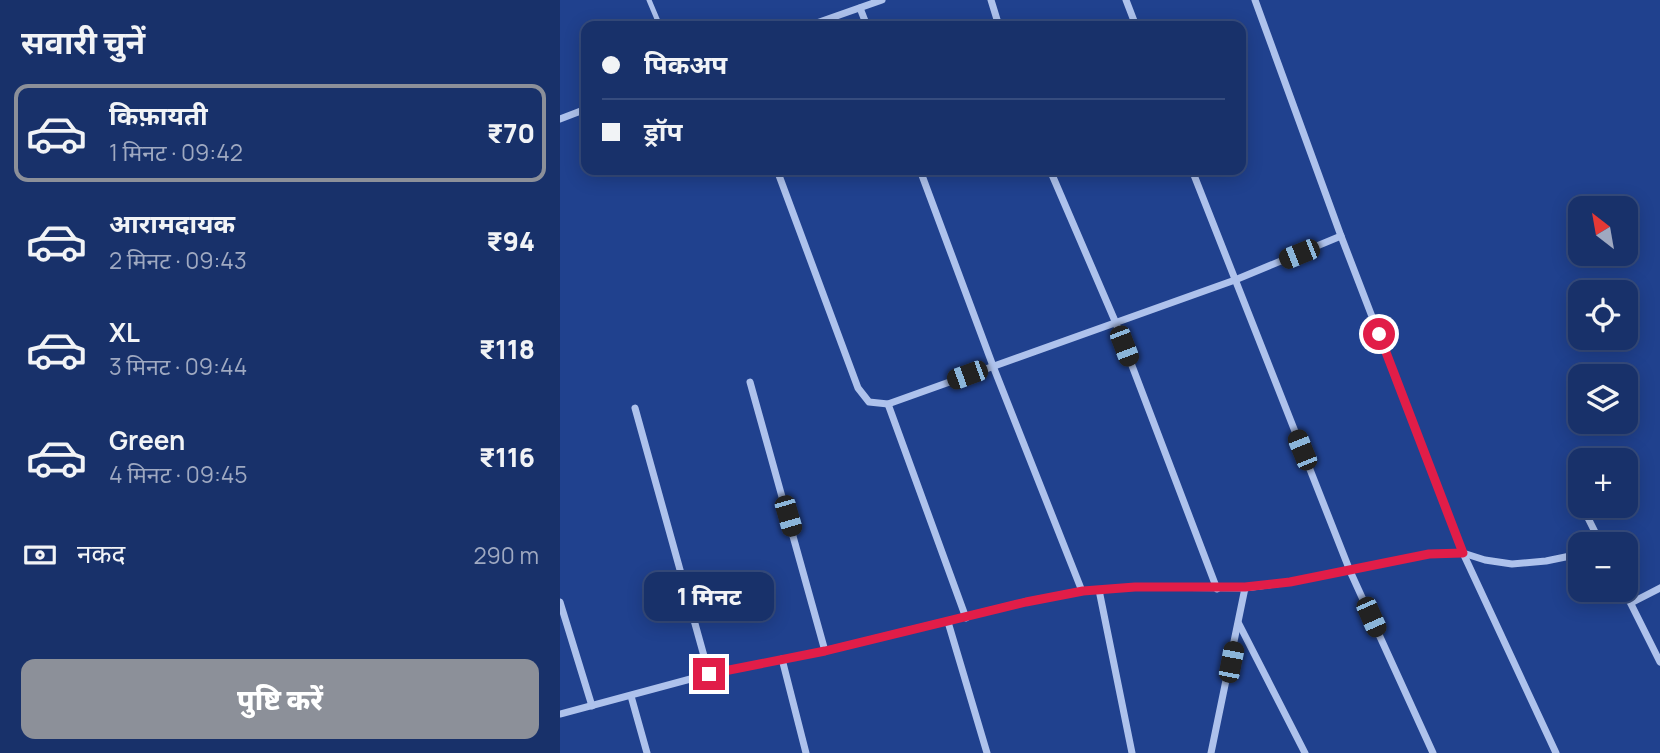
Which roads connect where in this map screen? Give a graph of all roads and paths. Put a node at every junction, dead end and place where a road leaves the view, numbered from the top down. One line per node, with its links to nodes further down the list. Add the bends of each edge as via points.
1 (649, 0): 7 (lane)
2 (881, 0): 6 (street)
3 (991, 0): 10 (street)
4 (1126, 0): 11 (street)
5 (1255, 0): 18 (street)
6 (860, 8): 8 (street); 9 (street)
7 (658, 21)
8 (822, 21)
9 (865, 21)
10 (997, 21)
11 (1134, 21)
12 (581, 110): 13 (street)
13 (560, 119)
14 (779, 175): 23 (street, via 858,388 869,402)
15 (922, 175): 21 (street)
16 (1052, 175): 20 (street)
17 (1194, 175): 19 (street)
18 (1341, 236): 19 (street); 25 (street)
19 (1235, 280): 20 (street); 27 (street)
20 (1115, 321): 21 (street); 30 (street)
21 (993, 366): 23 (street); 32 (street)
22 (750, 382): 38 (street)
23 (888, 404): 35 (street)
24 (635, 408): 41 (street)
25 (1463, 553): 26 (street, via 1512,564); 27 (street, via 1429,554); 52 (street)
26 (1568, 556)
27 (1350, 571): 28 (street); 51 (street)
28 (1245, 587): 30 (street); 37 (street)
29 (1660, 588): 34 (street)
30 (1217, 589): 31 (street)
31 (1099, 590): 32 (street); 48 (street)
32 (1083, 591): 35 (street)
33 (560, 602): 43 (street)
34 (1631, 603): 40 (street)
35 (966, 618): 36 (street)
36 (948, 622): 38 (street); 47 (street)
37 (1238, 624): 49 (street); 50 (street)
38 (825, 651): 39 (street)
39 (782, 659): 41 (street); 46 (street)
40 (1660, 662)
41 (709, 674): 42 (street)
42 (631, 696): 43 (street); 45 (street)
43 (592, 706): 44 (street)
44 (560, 713)
45 (647, 753)
46 (806, 753)
47 (987, 753)
48 (1132, 753)
49 (1211, 753)
50 (1305, 753)
51 (1433, 753)
52 (1556, 753)

